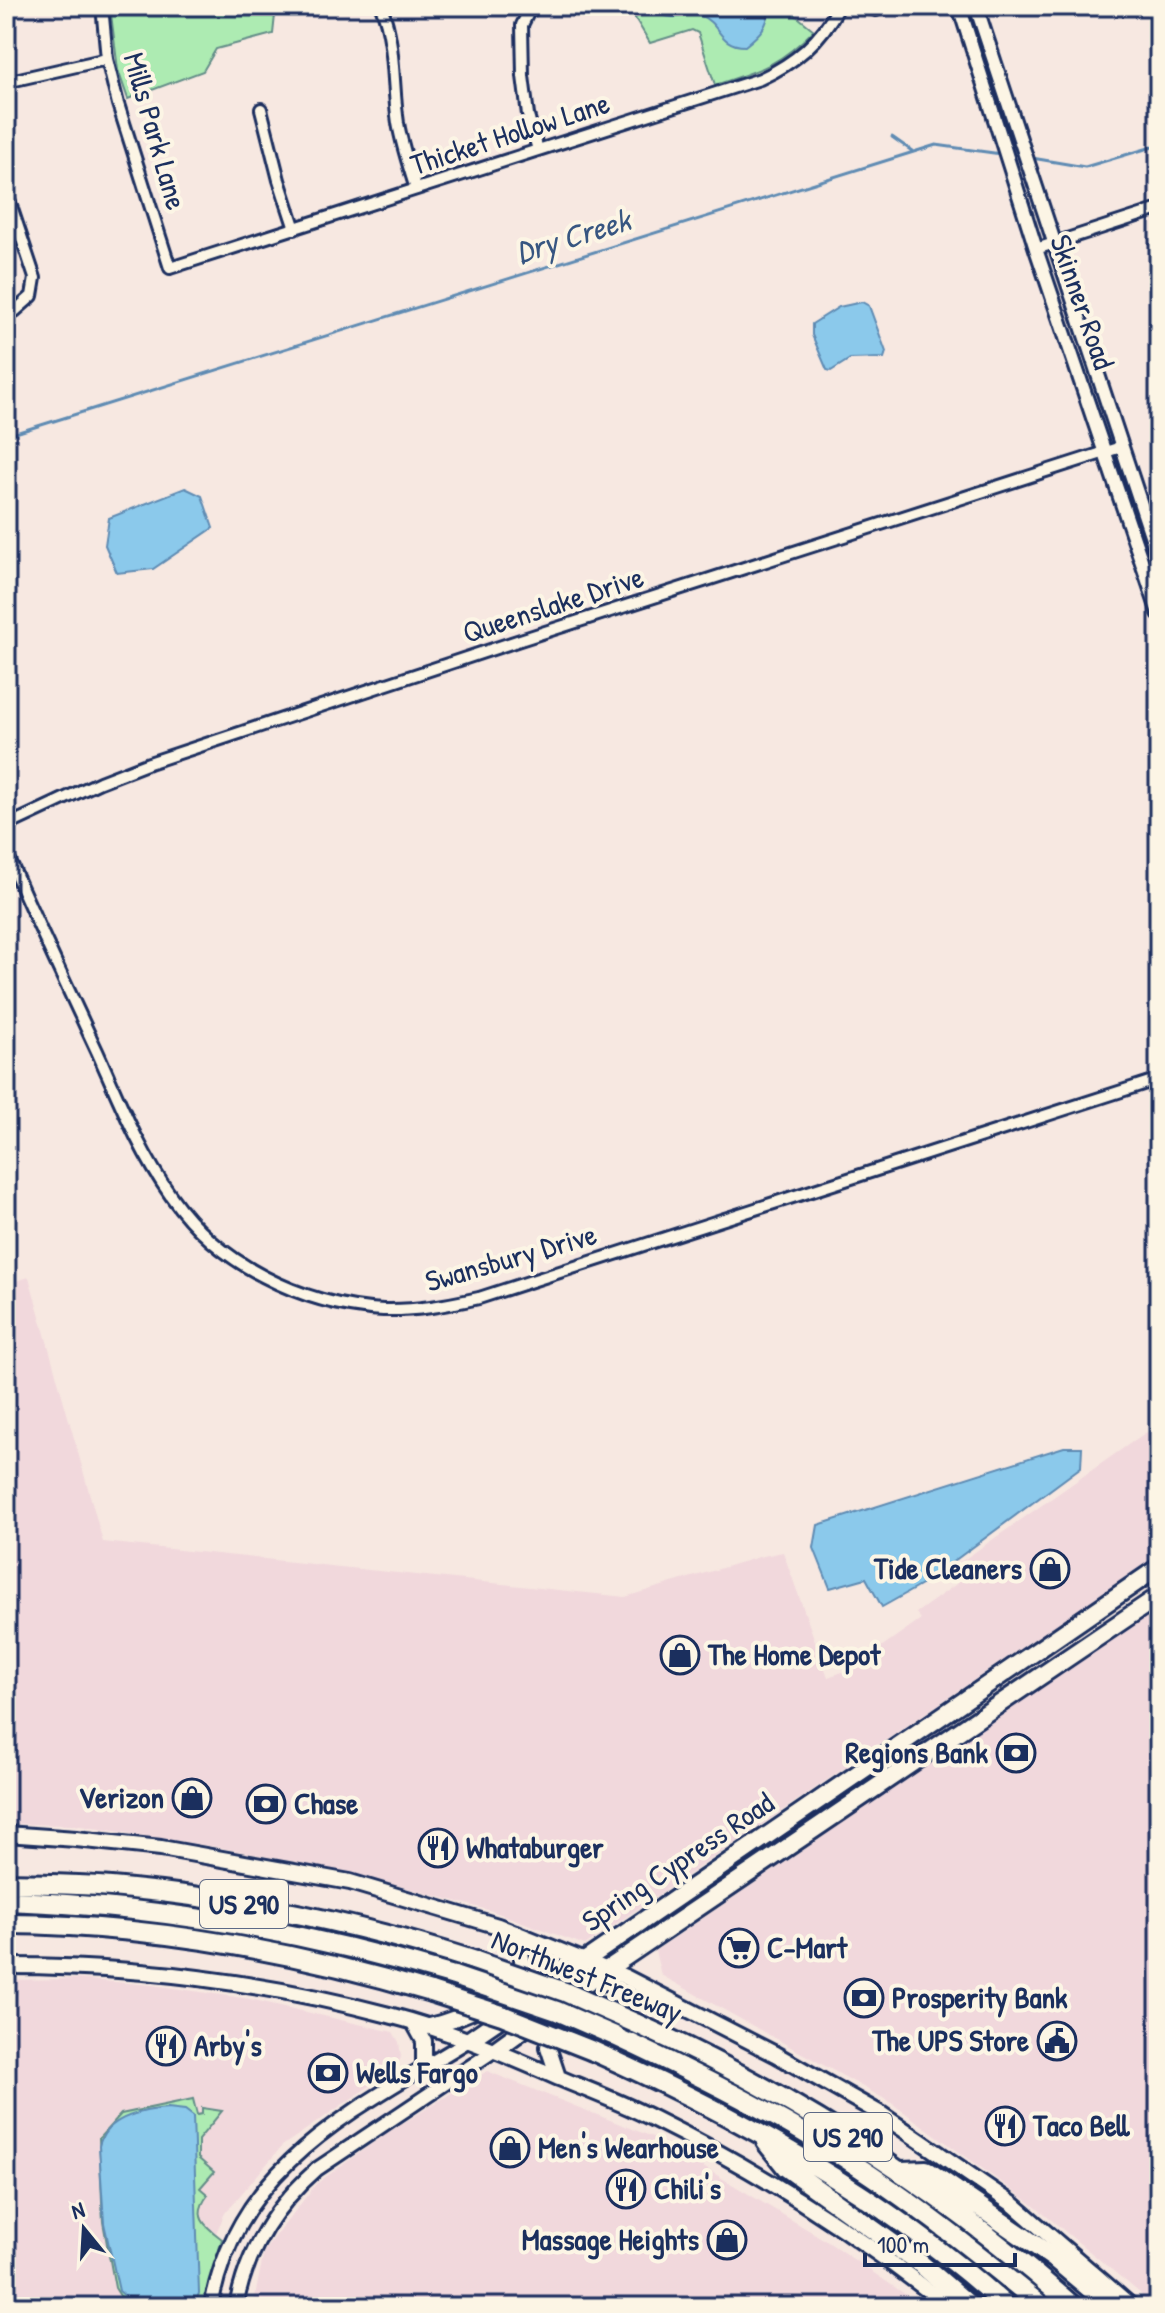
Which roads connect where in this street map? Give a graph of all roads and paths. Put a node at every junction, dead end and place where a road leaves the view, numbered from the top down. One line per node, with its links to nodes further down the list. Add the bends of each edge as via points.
1 (102, 6): 9 (street, Mills Park Lane)
2 (381, 6): 13 (street, via 392,47 403,150)
3 (536, 6): 12 (street, via 522,25 523,76)
4 (839, 6): 12 (street, Thicket Hollow Lane, via 816,41 777,71)
5 (865, 6): 8 (street)
6 (959, 6): 18 (street, Skinner Road)
7 (976, 6): 17 (street, Skinner Road)
8 (876, 10)
9 (107, 59): 10 (street); 19 (street, Mills Park Lane)
10 (6, 82)
11 (261, 109): 16 (street)
12 (538, 150): 13 (street, Thicket Hollow Lane)
13 (416, 189): 16 (street, Thicket Hollow Lane)
14 (6, 191): 20 (street, via 35,278 32,296)
15 (1159, 209): 17 (street)
16 (295, 229): 19 (street, Thicket Hollow Lane)
17 (1053, 243): 18 (street); 21 (street, Skinner Road)
18 (1036, 249): 22 (street, Skinner Road)
19 (170, 268)
20 (6, 314)
21 (1121, 447): 22 (street, Queenslake Drive); 23 (street, Skinner Road)
22 (1106, 451): 24 (street, Skinner Road); 25 (street, Queenslake Drive, via 149,763)
23 (1159, 559)
24 (1159, 613)
25 (6, 826)
26 (6, 852): 27 (street, Swansbury Drive, via 123,1109 170,1195 205,1236 244,1265 281,1285 348,1305 405,1310 479,1298)
27 (1159, 1079)
28 (1159, 1567): 30 (main road, Spring Cypress Road)
29 (1159, 1596): 31 (main road, Spring Cypress Road)
30 (1045, 1646): 31 (main road); 32 (main road, Spring Cypress Road)
31 (1059, 1664): 33 (main road, Spring Cypress Road)
32 (842, 1785): 33 (main road); 39 (main road, Spring Cypress Road)
33 (856, 1802): 41 (main road, Spring Cypress Road)
34 (6, 1834): 38 (main road, via 161,1848 350,1882)
35 (6, 1883): 51 (highway, Northwest Freeway / US 290, bridge, via 127,1888 236,1903 353,1927 476,1961 557,1989 763,2086)
36 (6, 1901): 57 (highway, bridge, via 114,1907 230,1922 387,1956 557,2011 709,2080 818,2141 949,2230)
37 (6, 1924): 48 (highway, US 290, bridge, via 191,1939 292,1957 431,1992 593,2051 678,2089)
38 (517, 1933): 39 (main road); 43 (main road, via 522,1963 514,1982 456,2019)
39 (583, 1961): 41 (main road); 44 (main road, Spring Cypress Road)
40 (6, 1966): 43 (main road, via 144,1970 260,1986)
41 (606, 1970): 42 (main road); 45 (main road, Spring Cypress Road)
42 (664, 1999): 47 (main road, via 607,1999 553,2036 548,2047); 60 (main road, via 881,2114 1014,2205)
43 (420, 2025): 44 (main road); 46 (main road)
44 (469, 2040): 45 (main road); 46 (street, Spring Cypress Road)
45 (495, 2050): 47 (main road); 50 (street, Spring Cypress Road)
46 (424, 2068): 49 (street, Spring Cypress Road)
47 (558, 2077): 54 (main road, via 651,2117 804,2202)
48 (759, 2134): 55 (highway, via 786,2167 921,2264); 56 (highway, US 290, via 863,2197)
49 (303, 2149): 50 (street); 52 (street, Spring Cypress Road, via 265,2185 241,2221 219,2267)
50 (317, 2169): 53 (street, Spring Cypress Road, via 285,2201 263,2234 243,2275)
51 (902, 2171): 58 (highway, Northwest Freeway / US 290); 59 (highway, via 926,2170 1054,2258)
52 (211, 2307)
53 (236, 2307)
54 (949, 2307)
55 (971, 2307)
56 (1007, 2307)
57 (1043, 2307)
58 (1074, 2307)
59 (1112, 2307)
60 (1132, 2307)

